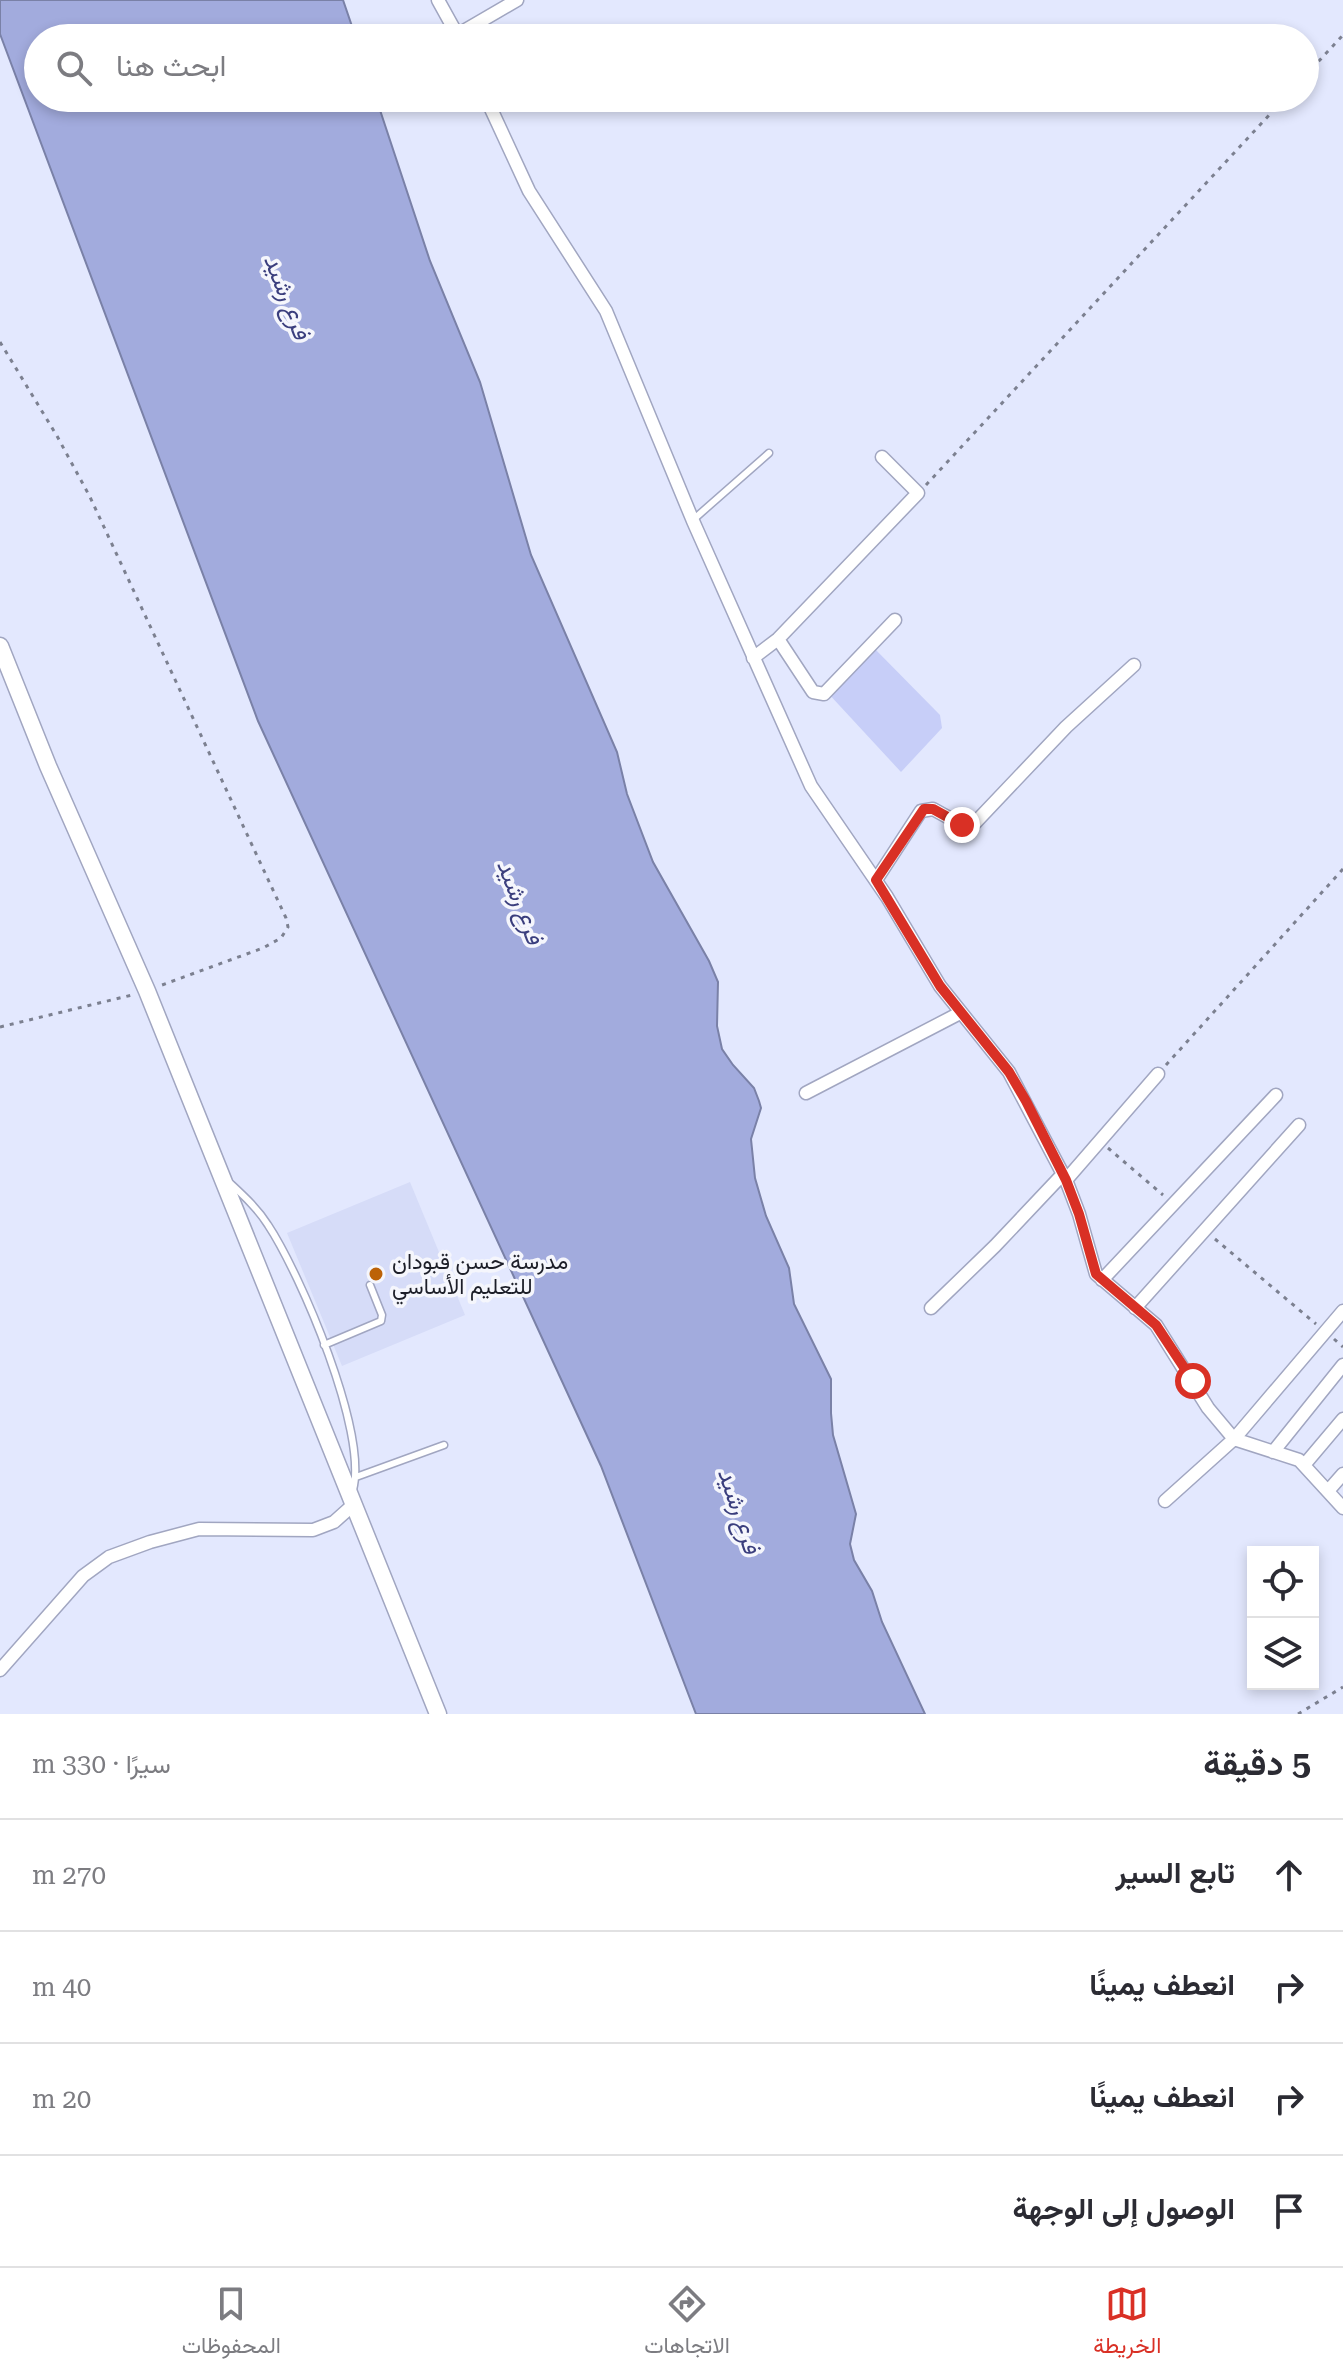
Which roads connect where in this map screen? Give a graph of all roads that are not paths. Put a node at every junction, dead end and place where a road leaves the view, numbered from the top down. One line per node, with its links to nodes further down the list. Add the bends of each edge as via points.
1 (438, 0): 3 (street)
2 (517, 0): 4 (street)
3 (451, 24)
4 (478, 24)
5 (492, 112): 8 (street, via 529,191 606,311)
6 (769, 453): 8 (lane)
7 (882, 457): 10 (street, via 918,493)
8 (693, 521): 12 (street)
9 (895, 620): 10 (street, via 819,695)
10 (778, 639): 12 (street)
11 (0, 646): 20 (street)
12 (753, 658): 14 (street, via 811,786)
13 (1134, 665): 14 (street, via 973,825 962,825 933,809 921,811)
14 (876, 880): 15 (street)
15 (960, 1013): 17 (street); 21 (street, via 1009,1072)
16 (1158, 1074): 21 (street)
17 (806, 1093)
18 (1276, 1095): 22 (street)
19 (1299, 1125): 25 (street)
20 (222, 1175): 27 (lane, via 269,1226); 37 (street)
21 (1064, 1177): 22 (street, via 1091,1264); 24 (street)
22 (1102, 1280): 25 (street)
23 (370, 1285): 27 (lane, via 381,1321)
24 (931, 1308)
25 (1135, 1308): 30 (street, via 1165,1336 1208,1408)
26 (1343, 1311): 30 (street)
27 (324, 1345): 35 (lane, via 350,1427)
28 (1343, 1365): 32 (street)
29 (1343, 1419): 33 (street)
30 (1234, 1439): 32 (street); 38 (street)
31 (444, 1445): 35 (lane)
32 (1273, 1452): 33 (street)
33 (1305, 1464): 36 (street)
34 (1343, 1474): 36 (street)
35 (356, 1477): 37 (lane)
36 (1328, 1491): 39 (street)
37 (352, 1501): 40 (street, via 334,1522 313,1530 199,1529 109,1557 83,1576); 41 (street)
38 (1165, 1501)
39 (1343, 1508)
40 (0, 1670)
41 (438, 1714)

